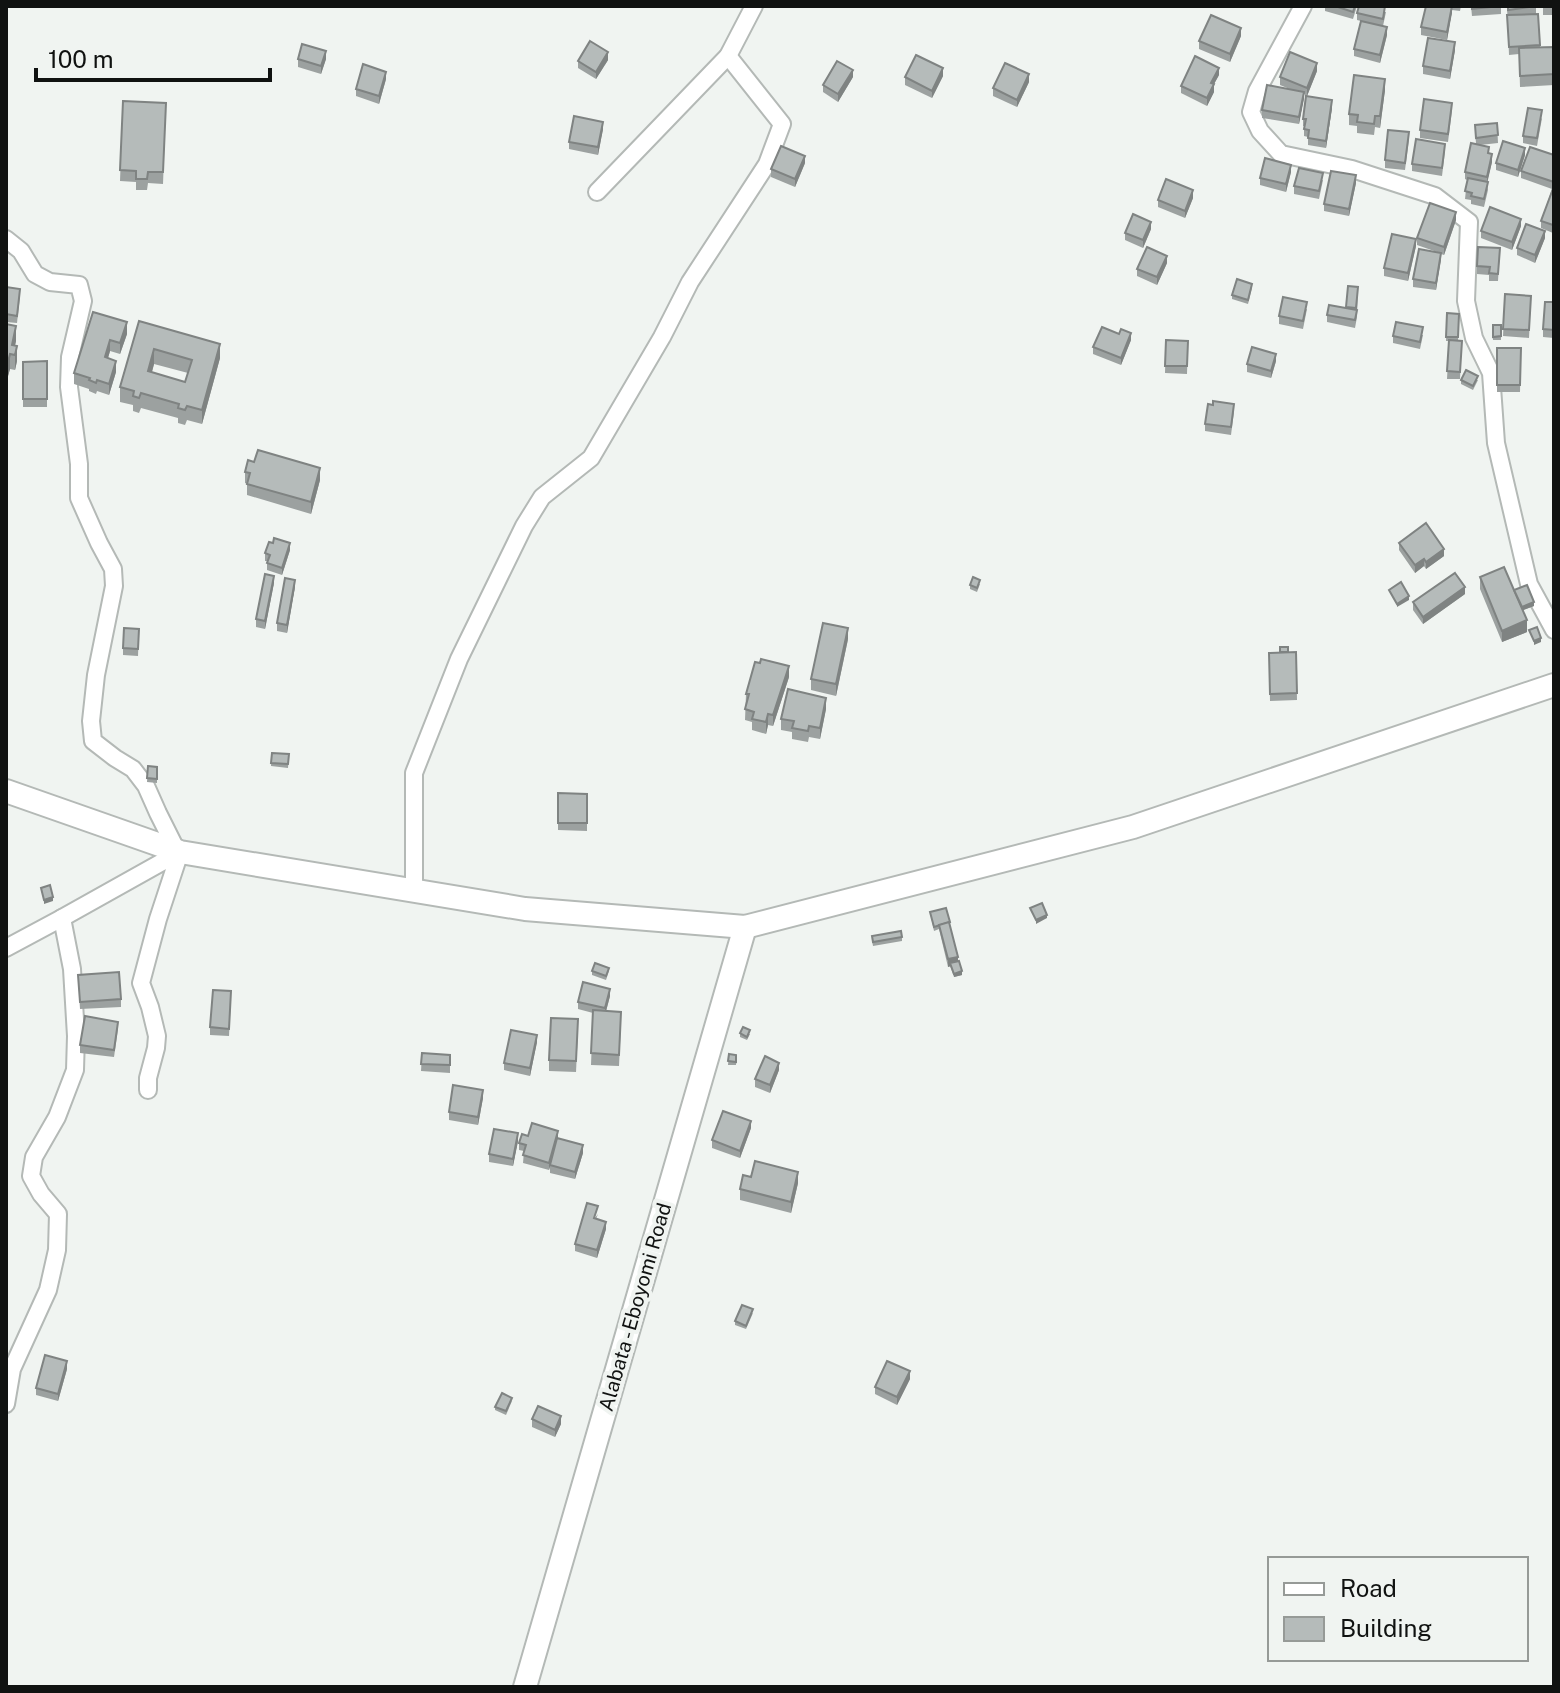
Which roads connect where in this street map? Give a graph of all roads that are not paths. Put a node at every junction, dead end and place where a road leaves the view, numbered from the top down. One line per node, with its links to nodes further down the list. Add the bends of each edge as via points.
1 (754, 6): 3 (street)
2 (1303, 6): 6 (street, via 1251,112 1281,154 1352,169 1435,196 1469,222 1466,301 1474,338 1491,373 1496,443 1529,584)
3 (728, 56): 4 (street); 10 (street, via 782,124 767,164 690,282 591,458 542,497 465,645 414,773)
4 (597, 192)
5 (6, 239): 9 (street, via 35,274 50,282 79,285 83,301 69,387 79,498 113,569 114,586 96,675 93,741 133,769)
6 (1554, 630)
7 (1554, 685): 12 (main road, via 1133,827)
8 (6, 791): 9 (main road)
9 (179, 851): 10 (main road); 11 (street); 14 (street, via 141,983 157,1036)
10 (414, 891): 12 (main road, via 525,909)
11 (62, 918): 13 (street); 15 (street, via 72,969 75,1070 34,1157 31,1176 58,1214 57,1250 48,1290 12,1369)
12 (745, 927): 16 (main road, Alabata - Eboyomi Road)
13 (6, 948)
14 (148, 1090)
15 (6, 1404)
16 (525, 1687)

